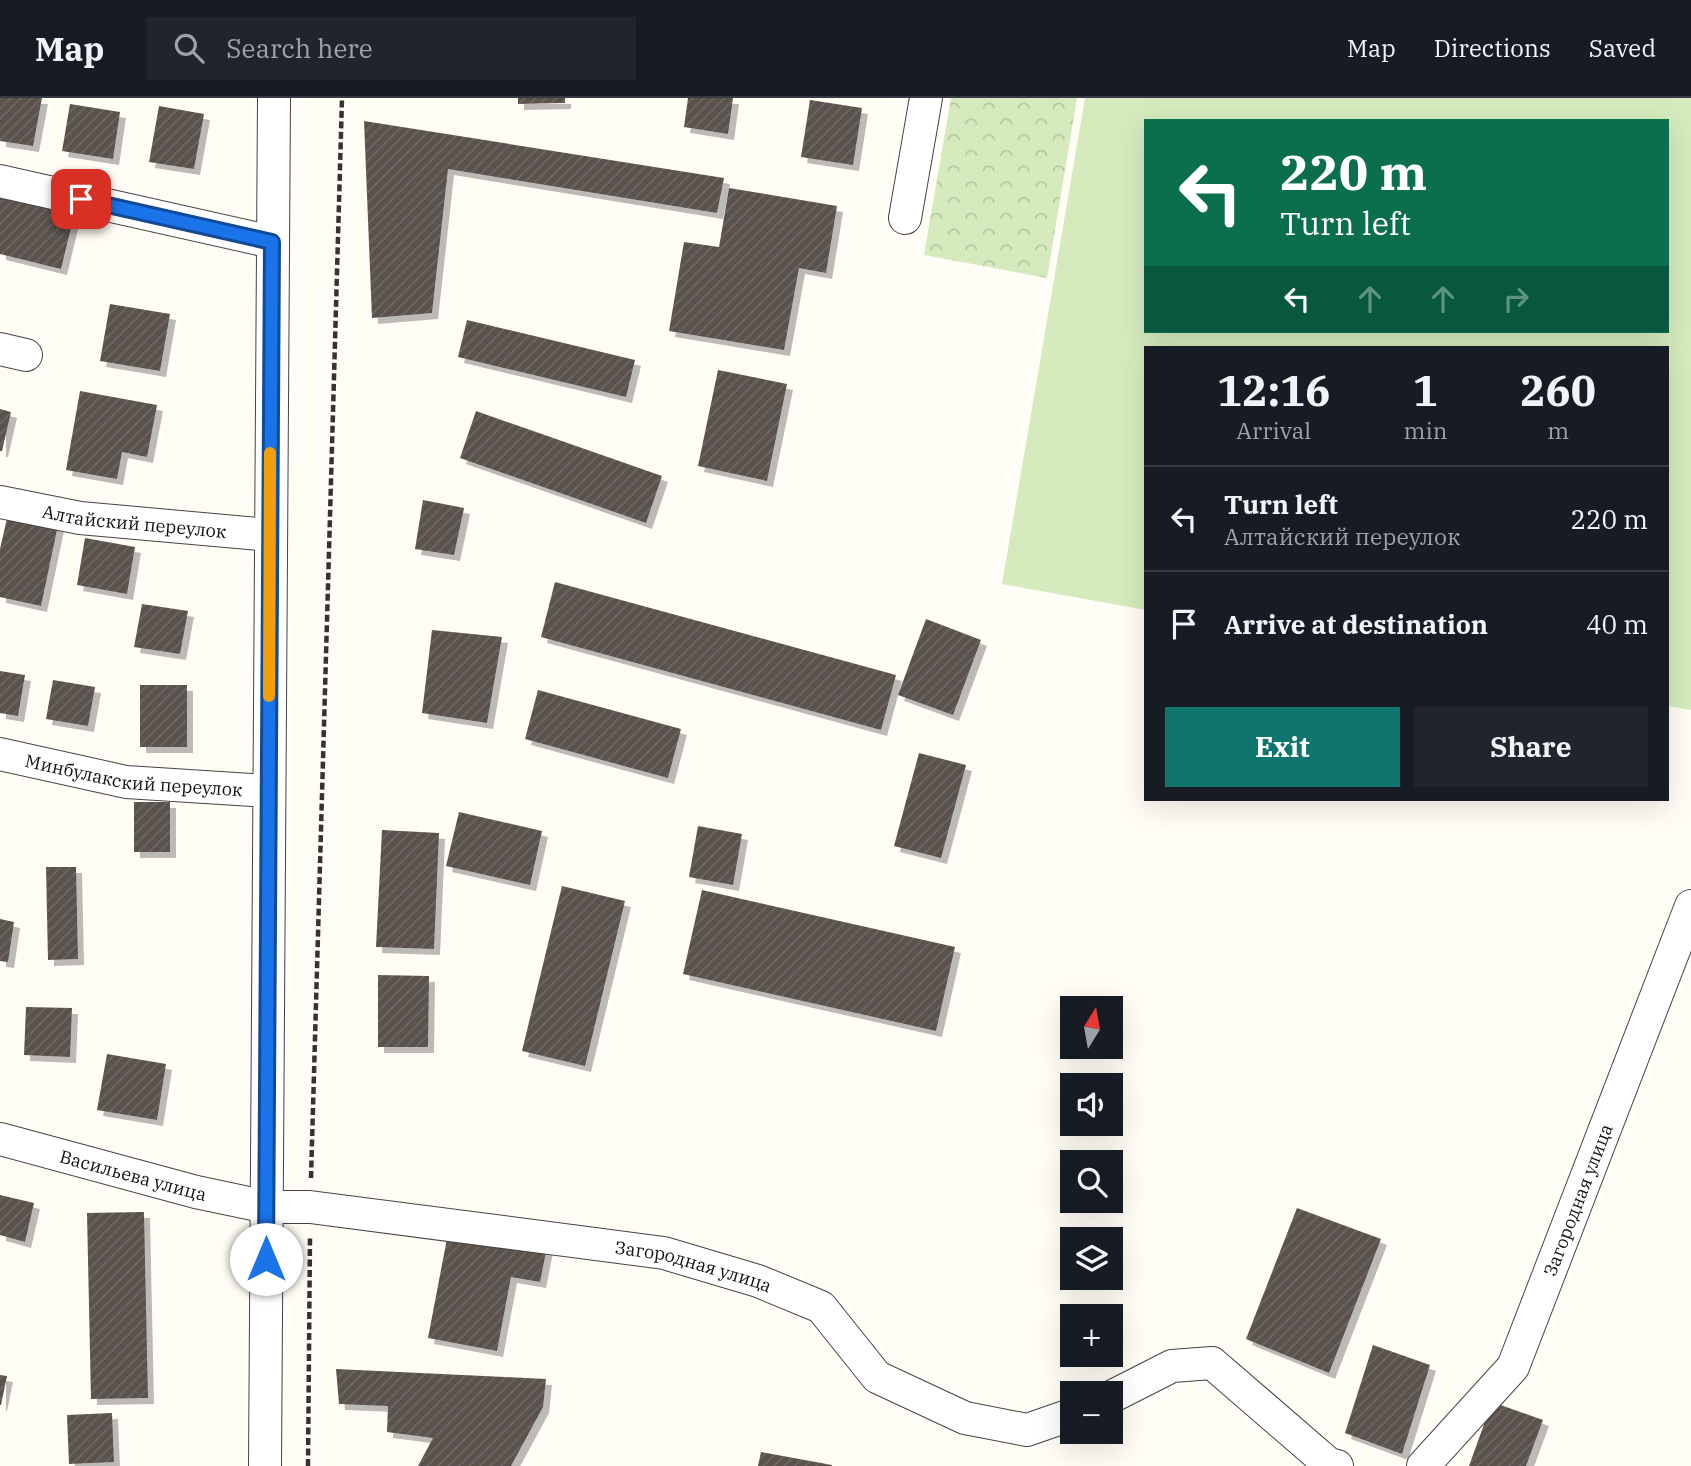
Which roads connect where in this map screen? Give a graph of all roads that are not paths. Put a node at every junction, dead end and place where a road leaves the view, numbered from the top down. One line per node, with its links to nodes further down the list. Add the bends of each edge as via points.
1 (274, 98): 5 (street)
2 (926, 98): 4 (street)
3 (0, 181): 5 (street)
4 (905, 218)
5 (272, 242): 7 (street)
6 (0, 502): 7 (street, Алтайский переулок, via 80,518)
7 (270, 535): 9 (street)
8 (0, 754): 9 (street, Минбулакский переулок, via 126,782)
9 (268, 791): 12 (street)
10 (1691, 906): 17 (street, Загородная улица, via 1513,1367)
11 (0, 1139): 12 (street, Васильева улица)
12 (267, 1207): 14 (street, Загородная улица, via 310,1207 663,1253 758,1280 821,1307 877,1377 965,1418 1027,1430); 15 (street)
13 (1123, 1391): 16 (street, via 1172,1366 1212,1363 1329,1464)
14 (1060, 1419)
15 (265, 1466)
16 (1337, 1466)
17 (1423, 1466)

